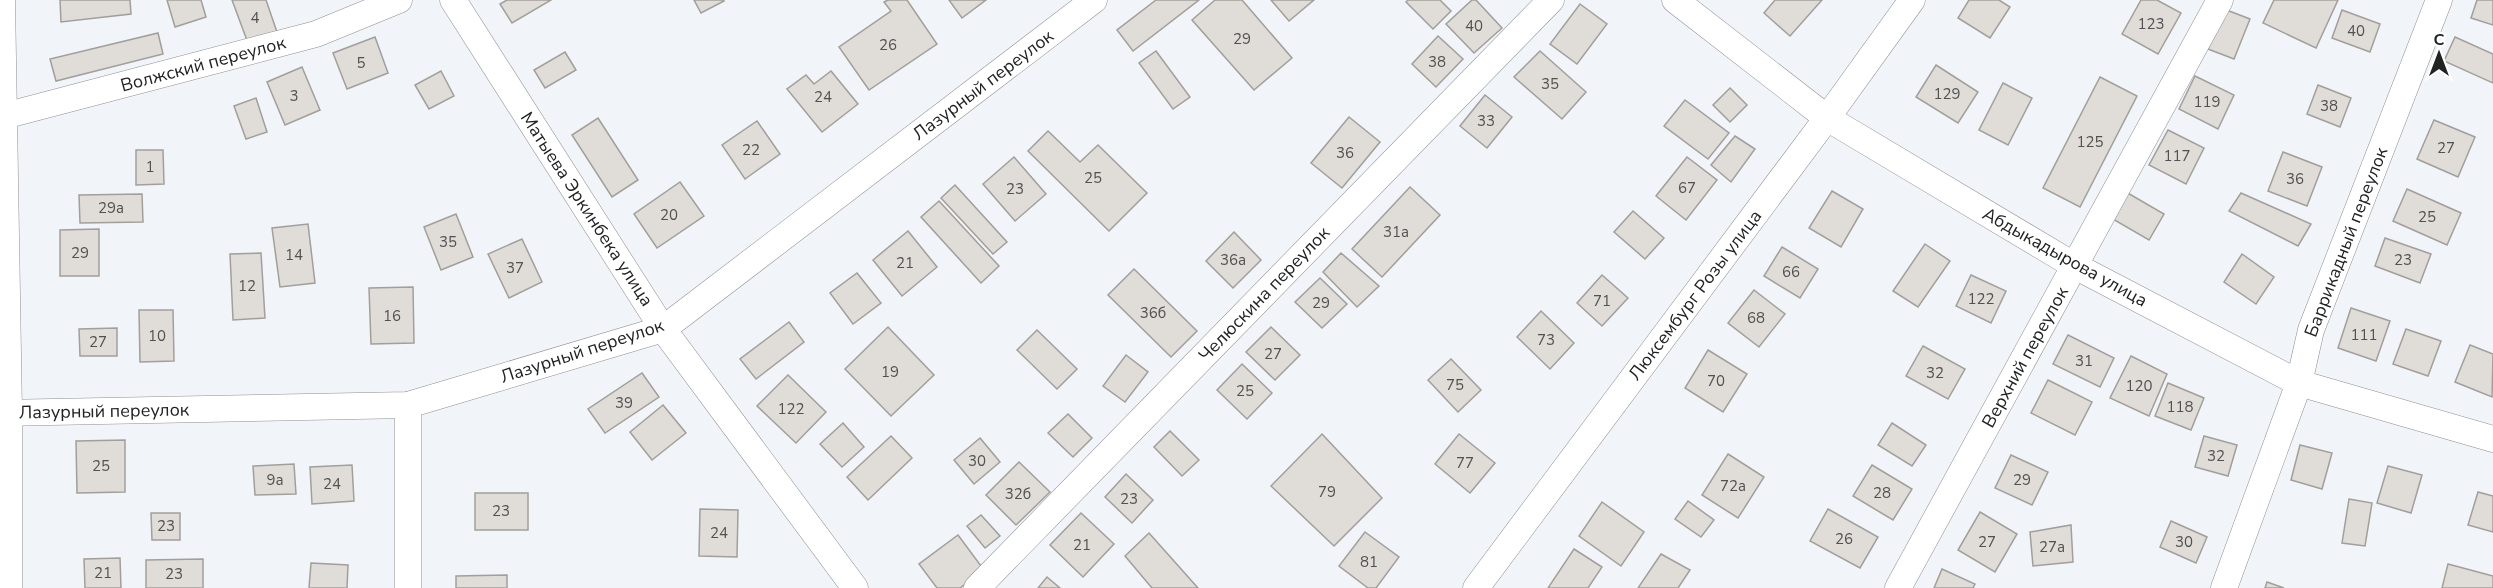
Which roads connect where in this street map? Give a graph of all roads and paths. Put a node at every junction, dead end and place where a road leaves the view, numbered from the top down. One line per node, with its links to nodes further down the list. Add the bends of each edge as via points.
1 (2, 0): 10 (street)
2 (399, 0): 10 (street, Волжский переулок, via 316,34)
3 (454, 0): 13 (street, Матыева Эркинбека улица)
4 (1095, 0): 13 (street, Лазурный переулок)
5 (1551, 0): 21 (street, Челюскина переулок)
6 (1675, 0): 11 (street, Абдыкадырова улица)
7 (1911, 0): 11 (street, Люксембург Розы улица)
8 (2220, 0): 12 (street, Верхний переулок)
9 (2439, 0): 14 (street, Баррикадный переулок, via 2311,330)
10 (4, 116): 16 (street)
11 (1827, 118): 12 (street, Абдыкадырова улица); 22 (street, Люксембург Розы улица)
12 (2075, 266): 14 (street, Абдыкадырова улица); 23 (street, Верхний переулок)
13 (663, 329): 15 (street, Лазурный переулок); 18 (street, Матыева Эркинбека улица)
14 (2299, 383): 17 (street, Абдыкадырова улица); 24 (street, Баррикадный переулок)
15 (408, 405): 16 (street, Лазурный переулок); 20 (street)
16 (5, 413): 19 (street)
17 (2493, 439)
18 (850, 586)
19 (9, 588)
20 (408, 588)
21 (977, 588)
22 (1476, 588)
23 (1898, 588)
24 (2224, 588)

